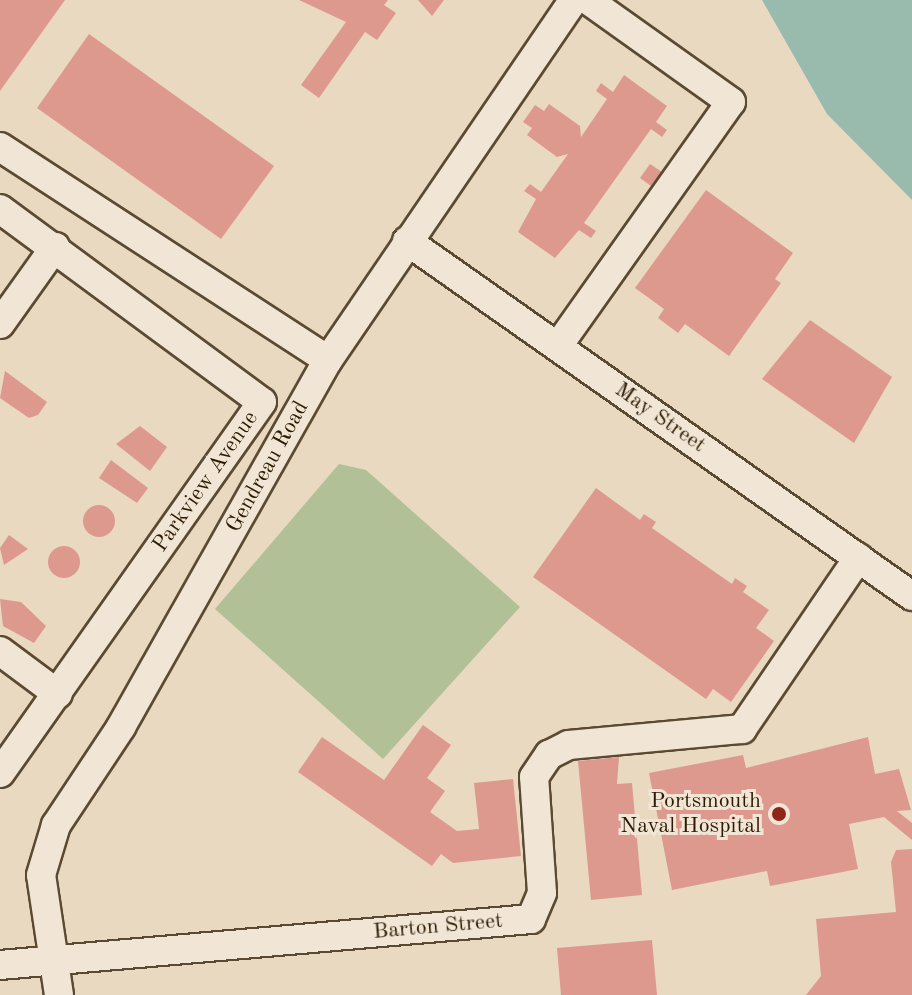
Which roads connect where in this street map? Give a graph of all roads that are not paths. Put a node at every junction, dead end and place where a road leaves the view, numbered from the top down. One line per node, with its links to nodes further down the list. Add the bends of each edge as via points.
1 (574, 0): 5 (street, Gendreau Road)
2 (588, 0): 8 (street, via 731,102)
3 (0, 147): 9 (street)
4 (0, 209): 6 (street)
5 (407, 241): 8 (street, May Street); 9 (street, Gendreau Road)
6 (55, 247): 7 (street); 13 (street, Parkview Avenue, via 262,402)
7 (0, 324)
8 (558, 346): 10 (street, May Street)
9 (328, 360): 15 (street, Gendreau Road, via 43,851)
10 (858, 558): 11 (street, May Street); 15 (street, Barton Street, via 742,729 569,745 549,755 534,777 542,893 531,919)
11 (912, 596)
12 (0, 651): 13 (street)
13 (58, 694): 14 (street, Parkview Avenue)
14 (0, 773)
15 (58, 963): 16 (street, Barton Street); 17 (street, Gendreau Road)
16 (4, 971)
17 (59, 995)

